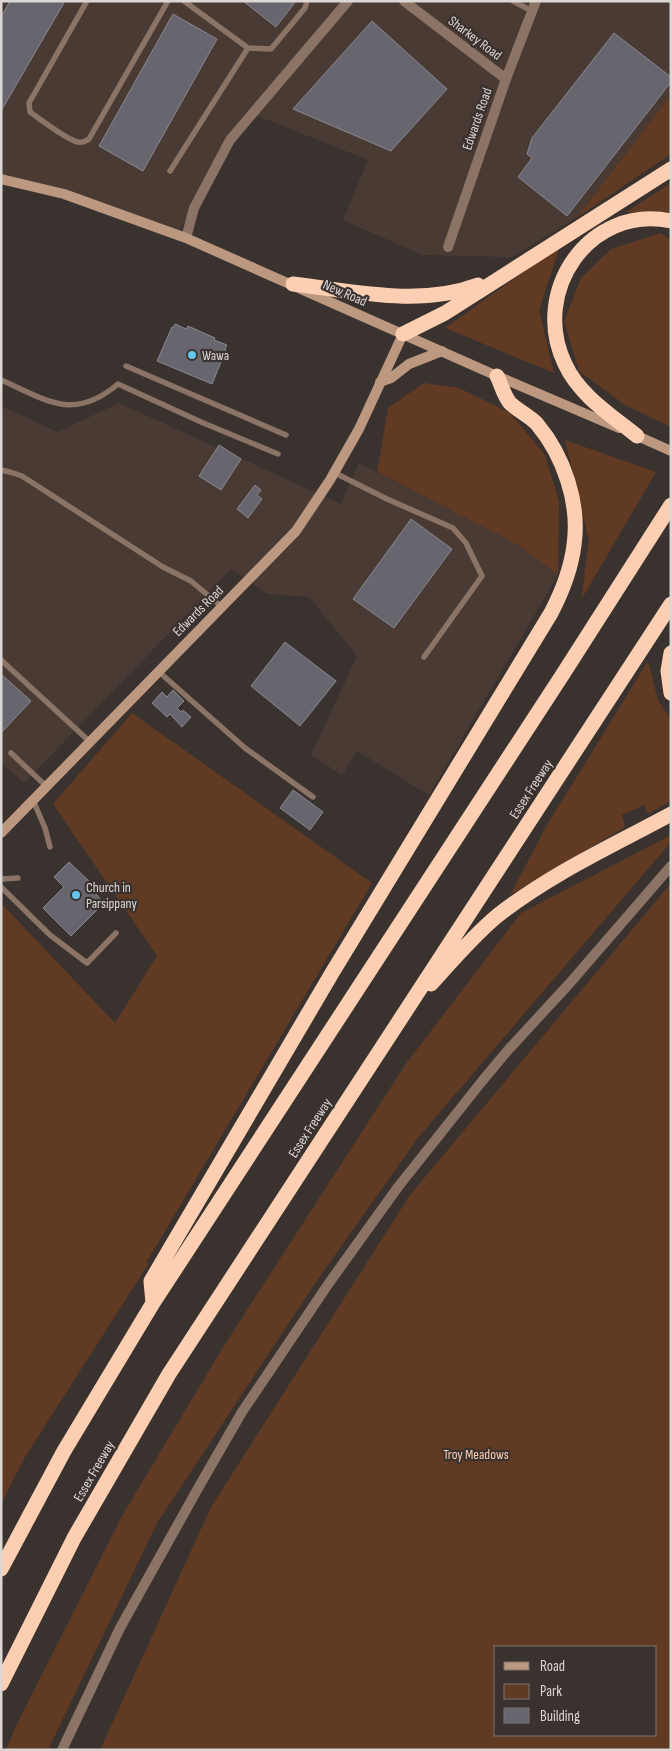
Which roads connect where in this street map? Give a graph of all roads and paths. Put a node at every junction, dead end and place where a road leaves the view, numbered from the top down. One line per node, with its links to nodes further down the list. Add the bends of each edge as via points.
1 (87, 1): 2 (lane, via 30,103 30,112 78,142 89,139)
2 (168, 1)
3 (184, 1): 9 (lane)
4 (307, 1): 9 (lane, via 305,8 271,49)
5 (348, 1): 15 (street, via 230,140 194,208)
6 (404, 1): 10 (street, Sharkey Road)
7 (513, 1): 8 (lane)
8 (534, 6): 10 (street, Edwards Road)
9 (248, 48): 12 (lane)
10 (506, 79): 16 (street, Edwards Road)
11 (671, 169): 17 (highway)
12 (170, 171)
13 (1, 179): 15 (street, New Road, via 64,194)
14 (671, 221): 26 (highway, via 636,220 599,235 572,260 557,293 554,310 554,330 565,365 589,397)
15 (186, 238): 18 (street, New Road)
16 (448, 247)
17 (513, 269): 18 (highway, via 466,289 434,296 378,294); 19 (highway, via 445,313)
18 (293, 284): 19 (street, New Road)
19 (403, 334): 20 (street, New Road); 24 (street, Edwards Road)
20 (442, 351): 22 (street, New Road); 24 (street, via 409,364)
21 (126, 366): 25 (lane)
22 (497, 376): 26 (street, New Road); 53 (highway, via 509,402 537,424 553,448 571,491 575,516 574,544 562,592 332,973 151,1282)
23 (1, 380): 28 (lane, via 67,406 98,399 118,384)
24 (380, 382): 30 (street, Edwards Road)
25 (286, 435)
26 (637, 436): 27 (street, New Road)
27 (668, 449)
28 (278, 454)
29 (1, 470): 33 (lane, via 22,476 163,567 191,581)
30 (335, 473): 33 (street, Edwards Road, via 296,531); 35 (lane, via 453,528 472,555 482,576)
31 (671, 505): 53 (highway)
32 (671, 604): 52 (highway, Essex Freeway)
33 (222, 607): 37 (street, Edwards Road)
34 (671, 653): 38 (highway, via 668,671)
35 (424, 657)
36 (1, 660): 39 (lane)
37 (158, 671): 39 (street, Edwards Road); 42 (lane, via 245,748)
38 (671, 693)
39 (89, 741): 41 (street, Edwards Road)
40 (11, 753): 41 (lane)
41 (46, 786): 43 (street, Edwards Road)
42 (313, 797)
43 (33, 799): 45 (street, Edwards Road); 46 (lane, via 46,828)
44 (671, 814): 52 (highway, via 547,882 496,917)
45 (1, 833)
46 (50, 847)
47 (671, 866): 56 (street, via 483,1080 398,1187 329,1283 242,1412 196,1491 120,1628)
48 (18, 878): 49 (lane)
49 (1, 879)
50 (1, 887): 51 (lane, via 50,935 87,963)
51 (116, 933)
52 (397, 1023): 55 (highway, Essex Freeway, via 169,1374 74,1538)
53 (153, 1303): 54 (highway, via 64,1451)
54 (1, 1569)
55 (1, 1684)
56 (62, 1750)

